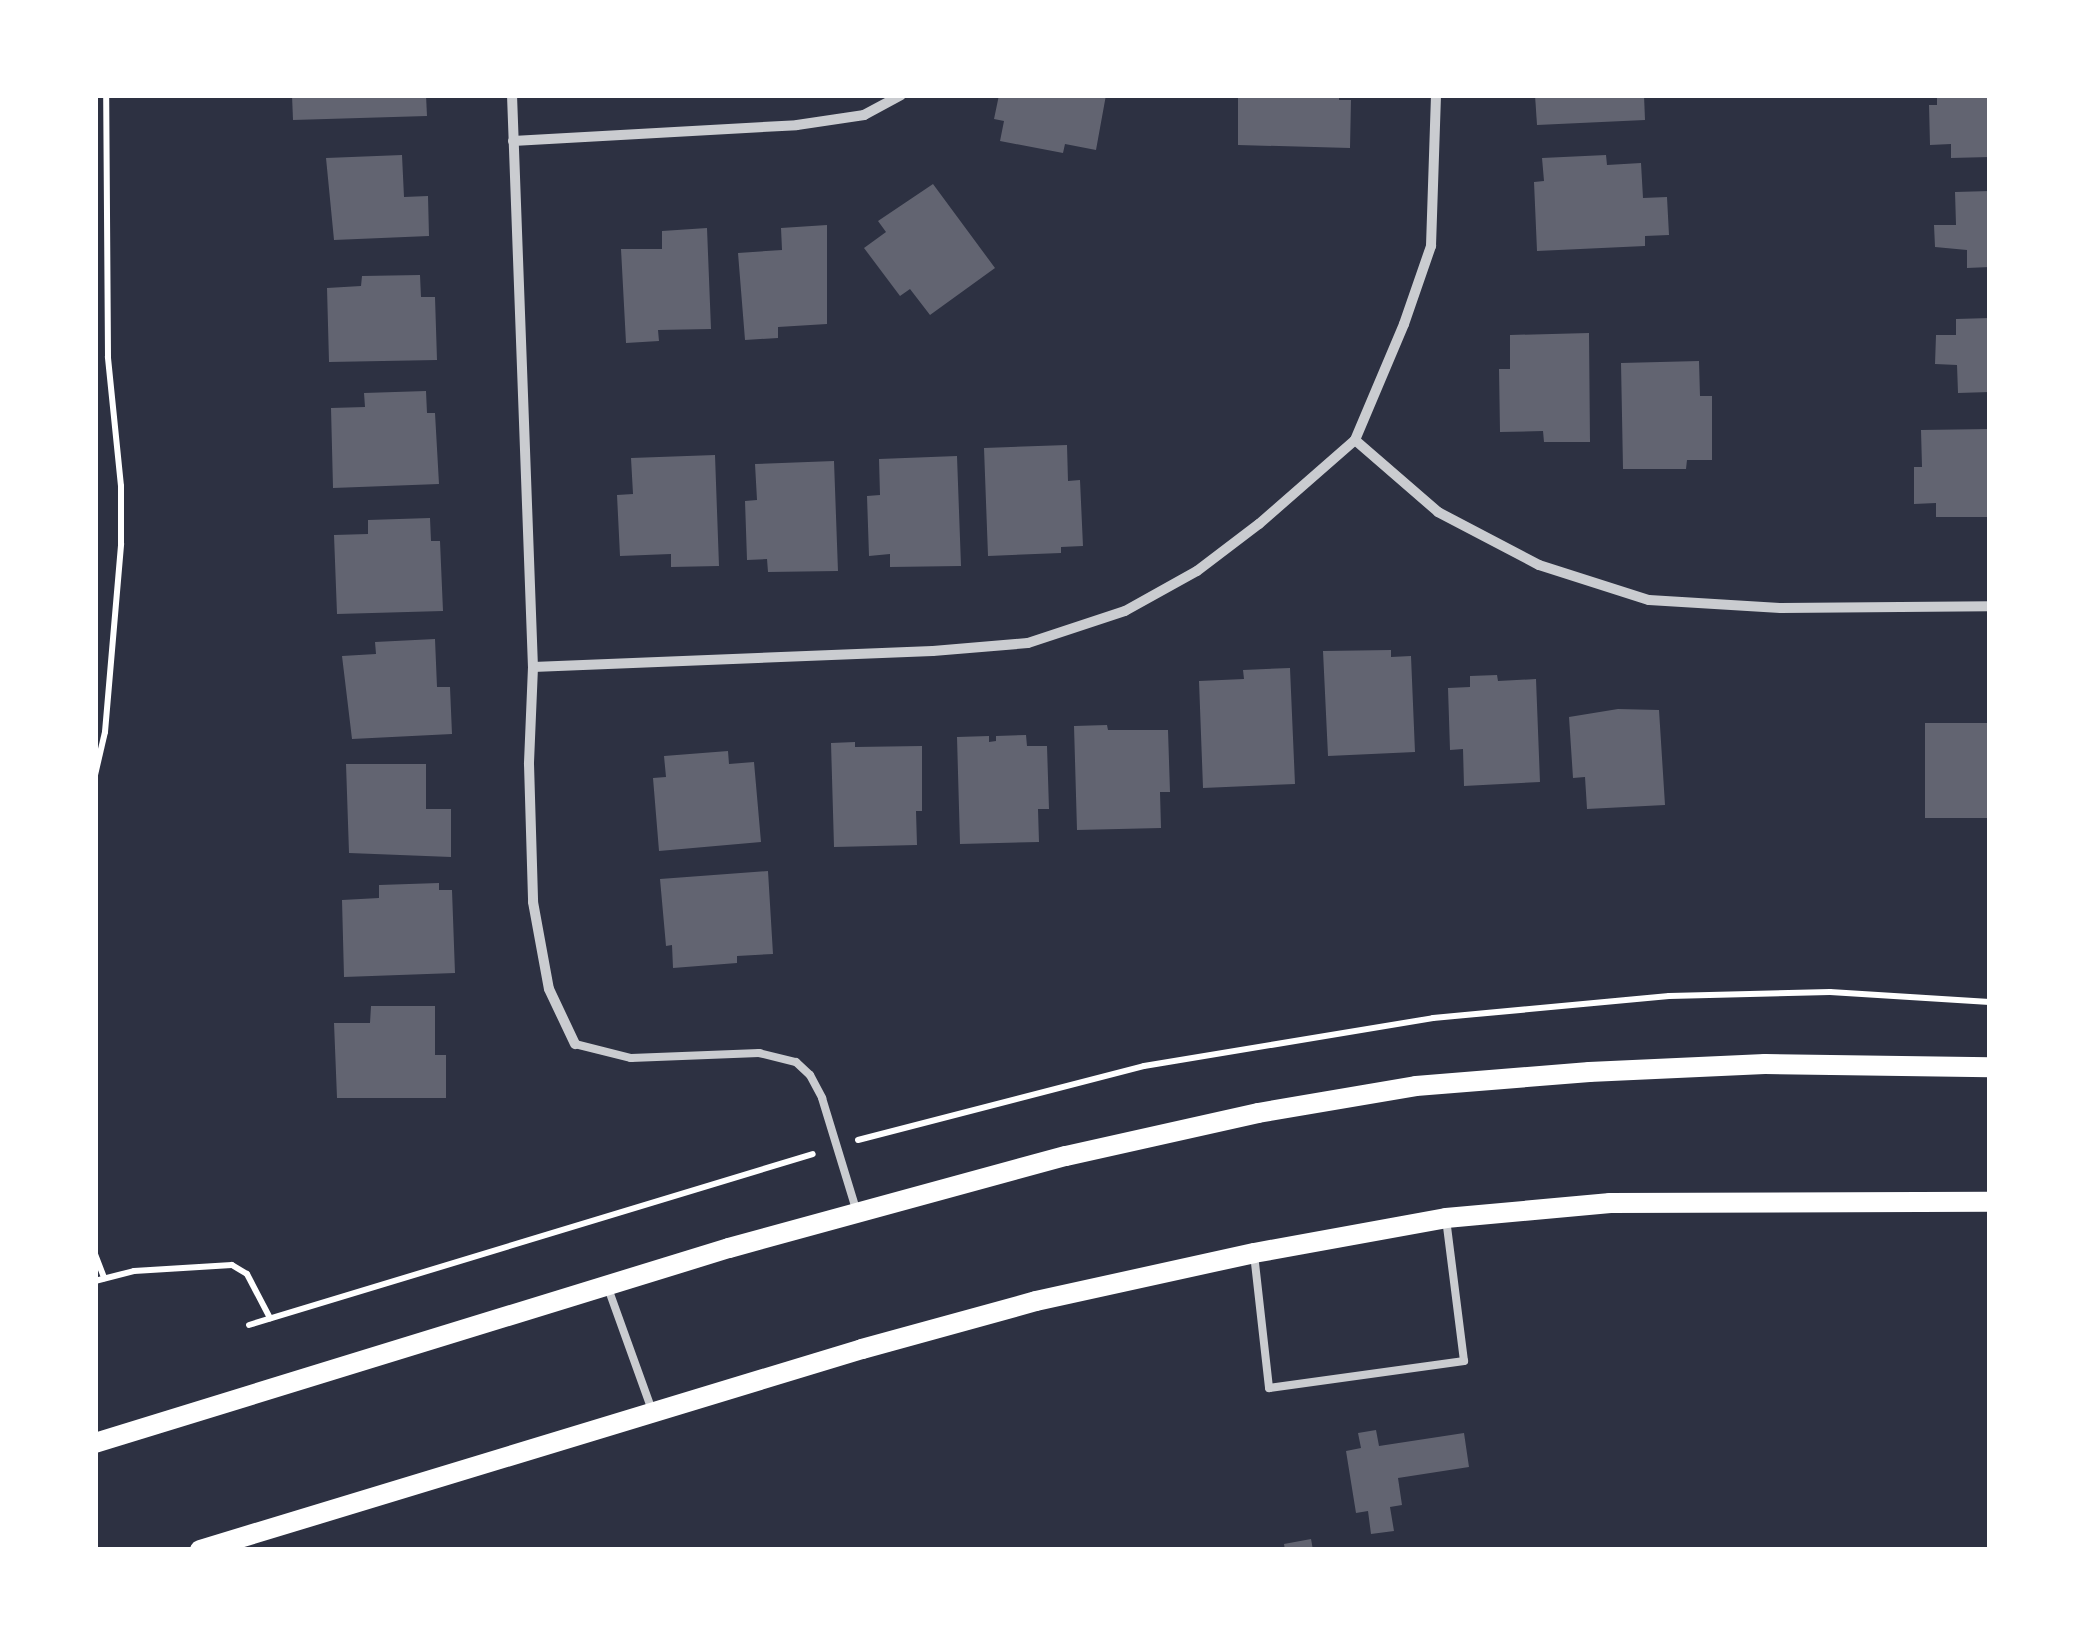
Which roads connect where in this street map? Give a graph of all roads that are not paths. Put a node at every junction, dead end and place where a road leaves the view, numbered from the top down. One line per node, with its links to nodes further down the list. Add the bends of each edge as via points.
1 (512, 95): 4 (street)
2 (901, 95): 4 (street, via 864,115 798,124)
3 (1436, 95): 5 (street, via 1431,246)
4 (513, 142): 7 (street)
5 (1354, 440): 6 (street, via 1438,512 1539,565 1649,600 1780,608); 7 (street, via 1197,571 1125,611 1028,643)
6 (1990, 606)
7 (533, 667): 8 (street, via 533,902 548,989)
8 (575, 1044): 11 (lane, via 630,1058 759,1053 796,1062 810,1074)
9 (1990, 1066): 11 (main road, via 1764,1064 1416,1086 1104,1148)
10 (1990, 1202): 12 (main road, via 1610,1203)
11 (857, 1214): 14 (main road)
12 (1446, 1218): 13 (main road); 13 (lane, via 1464,1362 1269,1388)
13 (1254, 1253): 15 (main road, via 1036,1300)
14 (607, 1286): 15 (lane); 16 (main road)
15 (652, 1410): 17 (main road)
16 (95, 1443)
17 (200, 1550)

